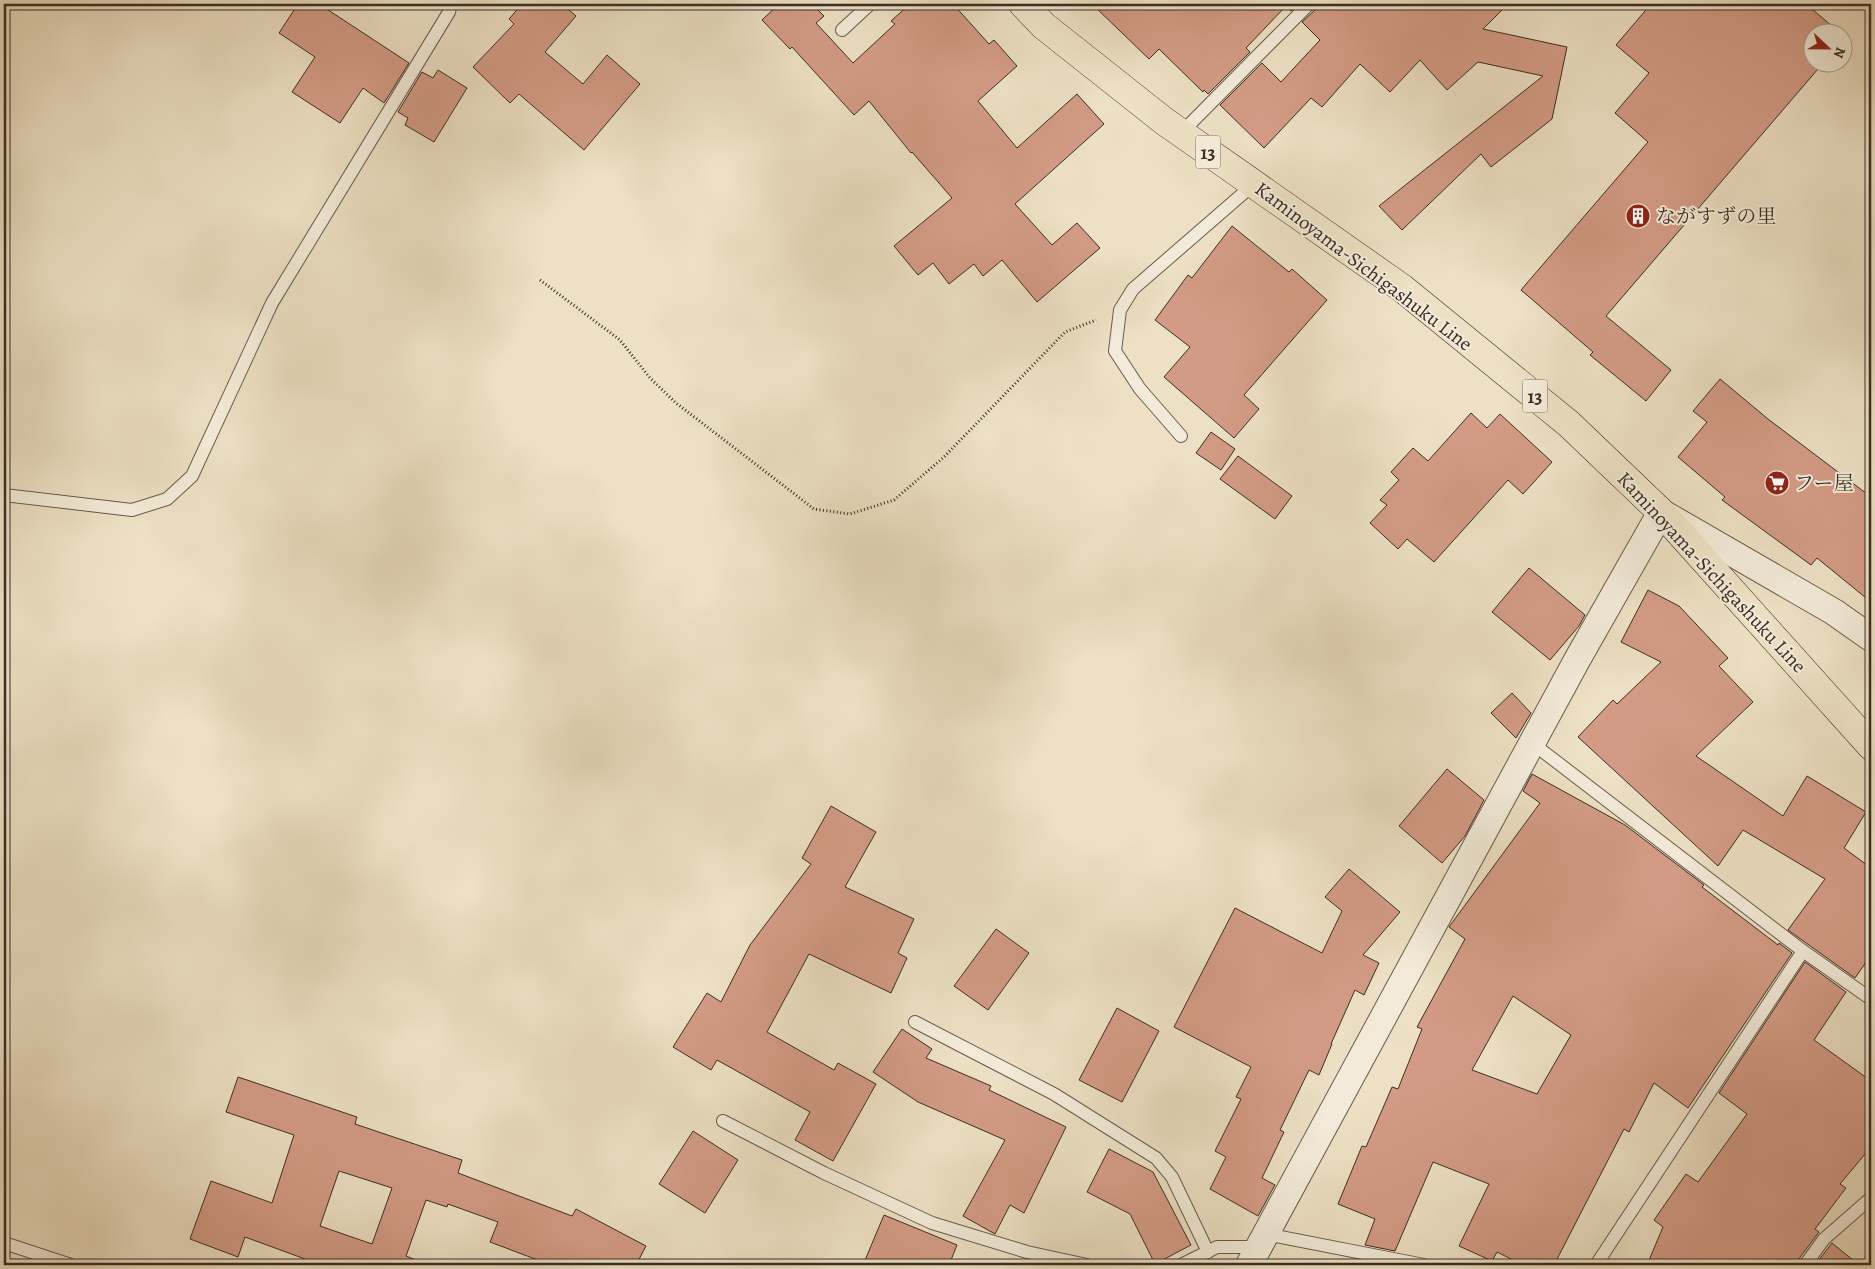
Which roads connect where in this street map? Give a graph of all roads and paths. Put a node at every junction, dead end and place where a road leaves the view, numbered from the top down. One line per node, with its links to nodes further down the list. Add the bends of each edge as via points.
1 (451, 4): 11 (lane, via 272,303 192,476 167,499 132,510)
2 (870, 4): 5 (lane)
3 (1023, 4): 6 (main road, Kaminoyama-Sichigashuku Line / 13, via 1044,26)
4 (1309, 4): 6 (lane)
5 (842, 30)
6 (1181, 133): 7 (main road, Kaminoyama-Sichigashuku Line / 13)
7 (1254, 184): 9 (lane, via 1133,289); 12 (main road, Kaminoyama-Sichigashuku Line / 13, via 1410,294 1569,424)
8 (540, 280): 9 (path, via 620,340 650,378 676,403 814,509 850,514 894,500 944,457 1065,332)
9 (1120, 310): 10 (lane, via 1114,352 1140,389)
10 (1181, 436)
11 (4, 495)
12 (1662, 512): 13 (street, via 1834,612); 14 (street); 15 (main road, Kaminoyama-Sichigashuku Line / 13)
13 (1871, 638)
14 (1532, 743): 16 (lane); 22 (street)
15 (1871, 746)
16 (1803, 951): 17 (lane); 28 (lane)
17 (1871, 999)
18 (915, 1022): 23 (lane, via 1054,1094 1156,1158 1172,1177)
19 (723, 1121): 25 (lane, via 932,1223 1027,1252)
20 (1871, 1198): 29 (lane, via 1824,1239)
21 (4, 1243): 24 (lane)
22 (1258, 1249): 23 (lane, via 1217,1247); 27 (lane)
23 (1208, 1252): 26 (lane)
24 (71, 1265)
25 (1087, 1265)
26 (1181, 1265)
27 (1424, 1265)
28 (1596, 1265)
29 (1805, 1265)

